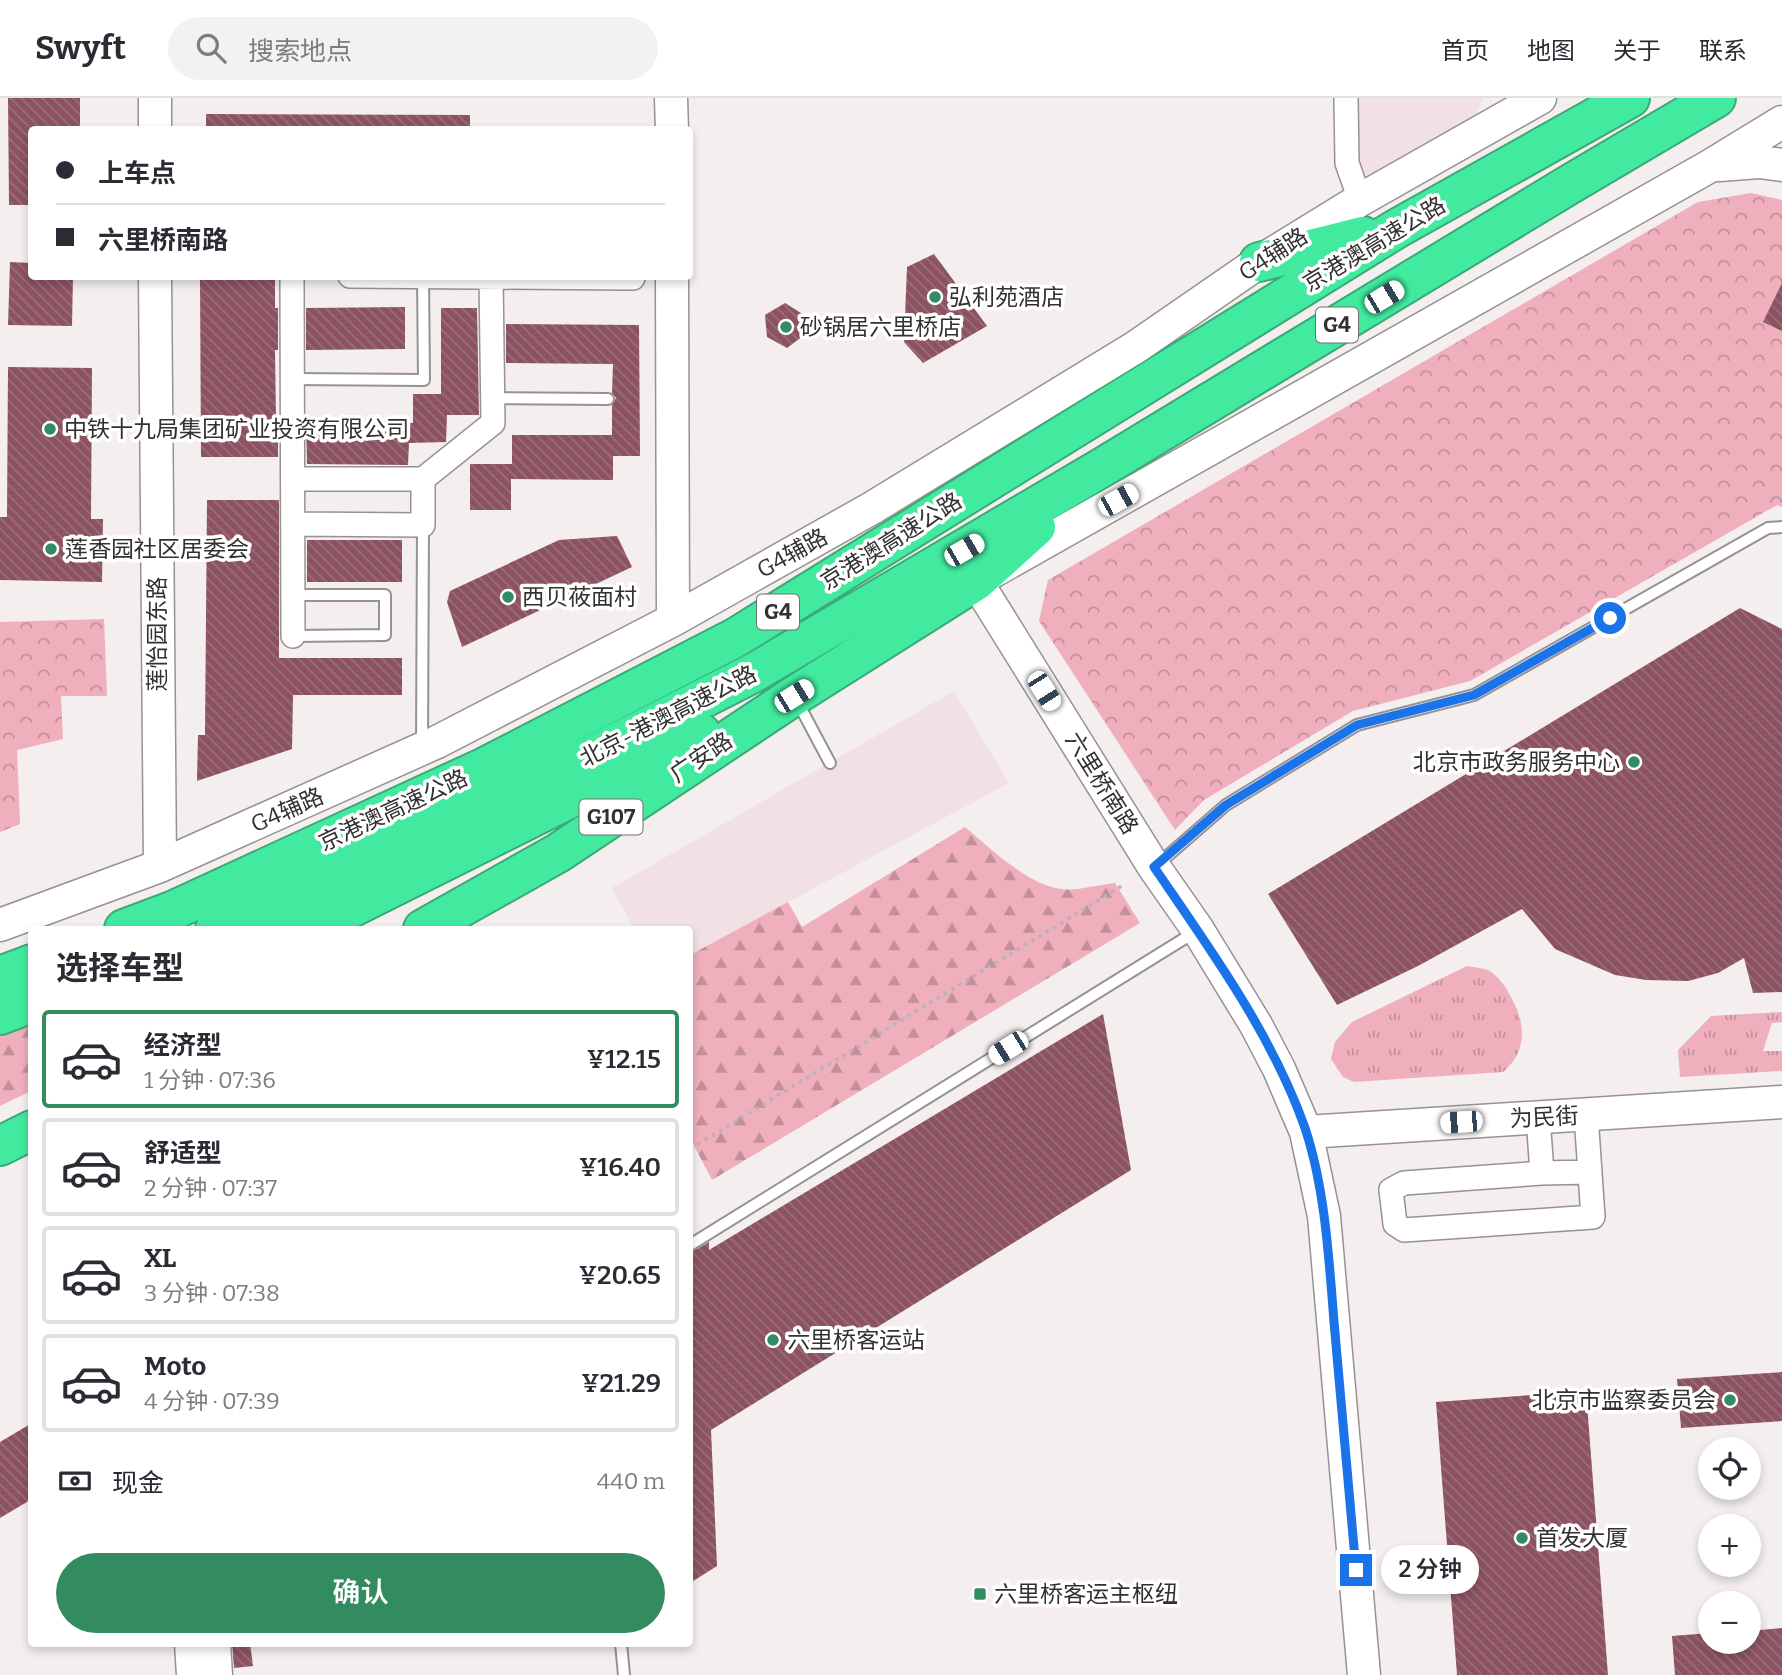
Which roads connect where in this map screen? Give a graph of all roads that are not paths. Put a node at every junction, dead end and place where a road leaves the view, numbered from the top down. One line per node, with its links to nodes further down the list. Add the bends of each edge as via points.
1 (155, 98): 9 (street)
2 (671, 98): 10 (street)
3 (1346, 98): 13 (street, via 1347,163)
4 (1540, 98): 7 (street, G4辅路)
5 (1630, 98): 14 (highway, 京港澳高速公路 / G4)
6 (1716, 98): 24 (highway, G4)
7 (1485, 112): 13 (street, G4辅路)
8 (1782, 122): 12 (street)
9 (155, 126)
10 (671, 126)
11 (1782, 165): 12 (street)
12 (1710, 166): 30 (street)
13 (1360, 200): 15 (street, G4辅路)
14 (1396, 229): 15 (highway); 40 (highway, 京港澳高速公路 / G4, via 735,638 485,767)
15 (1259, 261): 32 (street, G4辅路, via 1136,347 872,508)
16 (155, 280): 37 (street, 莲怡园东路)
17 (292, 280): 21 (street)
18 (423, 280): 21 (lane, via 424,380)
19 (491, 280): 22 (street)
20 (672, 280): 32 (street)
21 (293, 379): 25 (street)
22 (493, 398): 23 (lane); 26 (street, via 493,423)
23 (608, 399)
24 (1103, 467): 30 (highway, G107); 41 (highway, 北京-港澳高速公路 / G4, via 755,673 501,802)
25 (293, 479): 26 (street); 27 (street)
26 (423, 479): 28 (street)
27 (293, 524): 28 (street); 31 (street)
28 (423, 524): 35 (lane)
29 (1782, 527): 38 (lane, via 1768,528 1474,695 1357,725 1226,805)
30 (976, 581): 34 (highway, 广安路 / G107); 38 (street, 六里桥南路)
31 (293, 595): 33 (street); 33 (lane, via 385,595 385,635)
32 (673, 620): 35 (street, G4辅路)
33 (293, 636)
34 (794, 696): 36 (lane); 42 (highway, via 686,739 339,914); 43 (highway, 广安路 / G107, via 558,853)
35 (422, 749): 37 (street, G4辅路)
36 (830, 763)
37 (160, 866): 39 (street, G4辅路)
38 (1154, 867): 44 (street, 六里桥南路)
39 (0, 925)
40 (132, 926)
41 (222, 926)
42 (273, 926)
43 (428, 926)
44 (1198, 930): 53 (street, 六里桥南路, via 1256,1025); 57 (lane)
45 (28, 966): 46 (highway)
46 (0, 976)
47 (28, 1004): 48 (highway)
48 (0, 1015)
49 (1782, 1102): 50 (street, 为民街)
50 (1586, 1115): 51 (street, 为民街); 55 (street)
51 (1538, 1117): 53 (street, 为民街); 56 (street)
52 (28, 1132): 54 (highway)
53 (1306, 1132): 64 (street, 六里桥南路, via 1324,1216)
54 (0, 1146)
55 (1590, 1172): 56 (street); 56 (street, via 1593,1217 1404,1230 1395,1224 1391,1190 1404,1183)
56 (1542, 1173)
57 (693, 1243)
58 (191, 1647): 61 (street)
59 (214, 1647): 62 (street)
60 (621, 1647): 63 (lane)
61 (193, 1675)
62 (216, 1675)
63 (624, 1675)
64 (1364, 1675)

